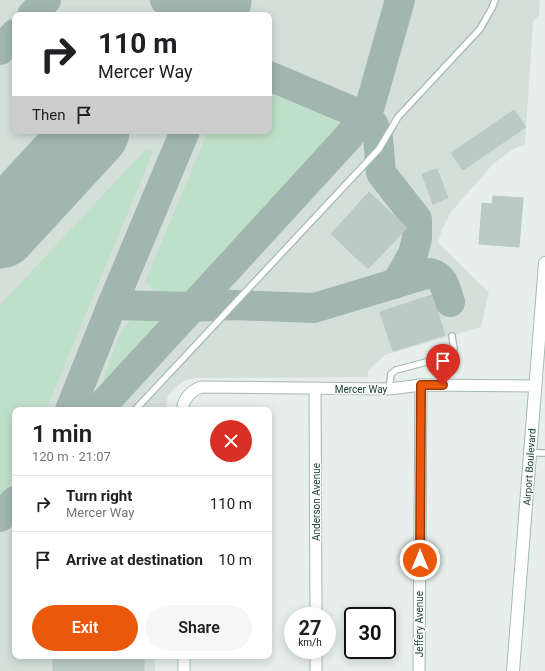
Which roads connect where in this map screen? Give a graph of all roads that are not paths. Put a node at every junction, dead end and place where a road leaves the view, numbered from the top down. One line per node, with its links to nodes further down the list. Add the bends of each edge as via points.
1 (495, 0): 10 (lane, via 480,29 398,117 379,149)
2 (545, 263): 7 (main road, Airport Boulevard, via 538,374)
3 (452, 336): 4 (lane, via 453,352)
4 (436, 360): 6 (lane); 9 (lane, via 396,370 390,377)
5 (421, 385): 6 (street, Mercer Way); 9 (street, Mercer Way); 19 (street, Jeffery Avenue)
6 (443, 385): 7 (street, Mercer Way)
7 (535, 386): 12 (main road, Airport Boulevard)
8 (315, 388): 9 (street, Mercer Way); 11 (street, Mercer Way, via 201,387 188,394); 14 (street, Anderson Avenue)
9 (389, 389)
10 (138, 407)
11 (183, 407)
12 (530, 453): 13 (lane); 20 (main road, Airport Boulevard)
13 (545, 453)
14 (316, 607)
15 (184, 659): 17 (street)
16 (316, 659): 18 (street)
17 (184, 671)
18 (316, 671)
19 (419, 671)
20 (513, 671)

